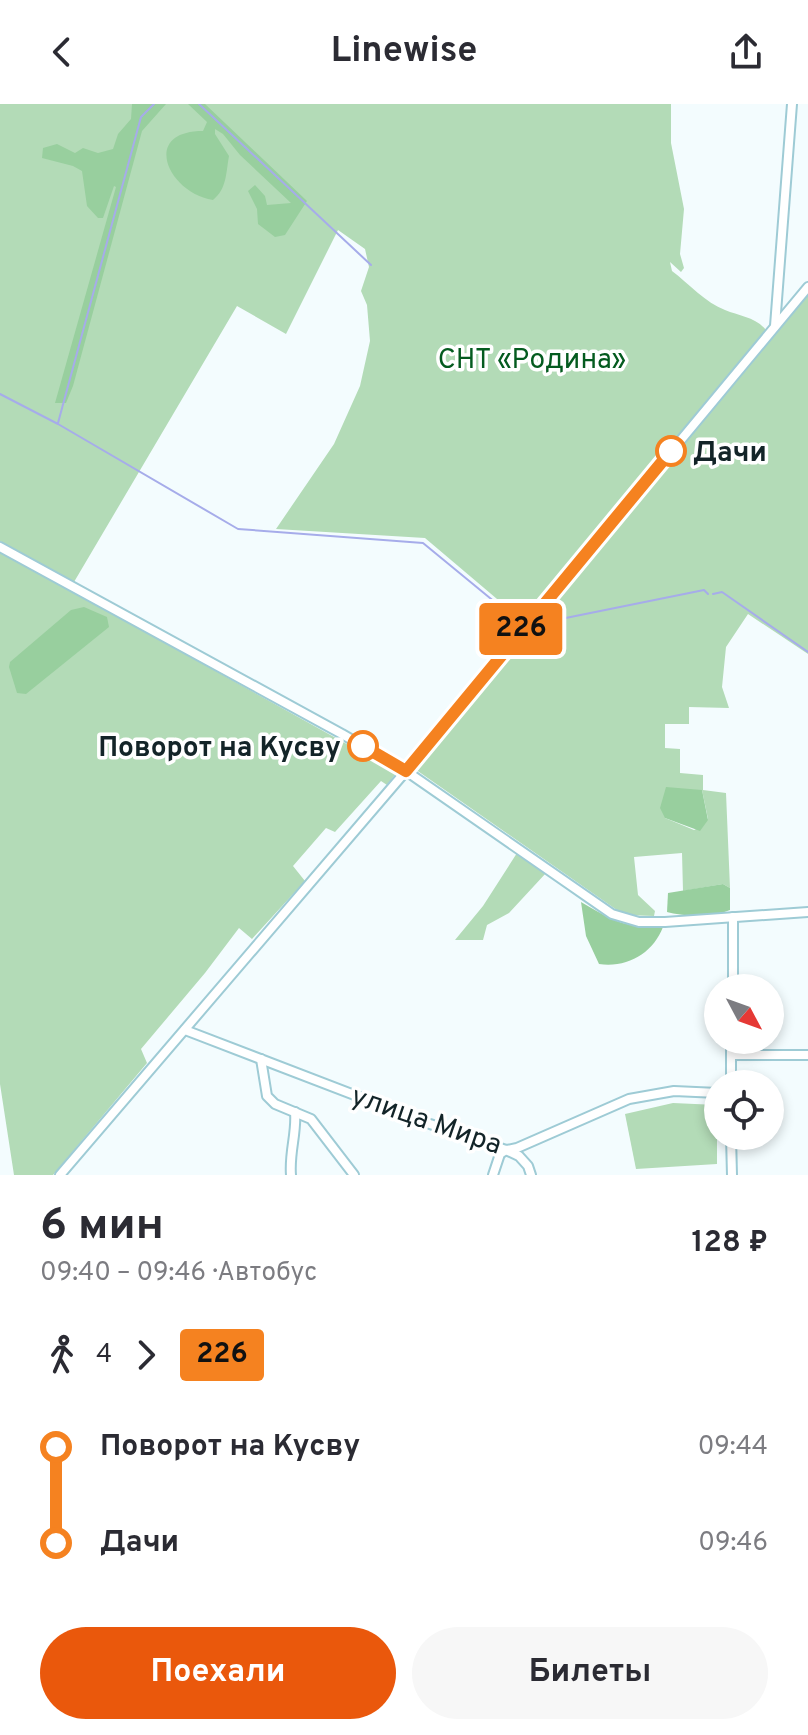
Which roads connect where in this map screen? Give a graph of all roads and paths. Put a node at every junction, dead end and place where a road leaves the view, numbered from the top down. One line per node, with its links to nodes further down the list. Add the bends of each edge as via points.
1 (792, 104): 3 (street)
2 (808, 287): 3 (street)
3 (775, 326): 5 (street)
4 (0, 547): 5 (street)
5 (406, 771): 7 (street, via 612,914 639,922); 9 (street)
6 (808, 912): 7 (street)
7 (733, 917): 8 (street)
8 (733, 974)
9 (185, 1030): 12 (street, улица Мира); 18 (street)
10 (731, 1055): 11 (street); 13 (street)
11 (808, 1055)
12 (261, 1059): 15 (street, via 267,1096); 16 (street, улица Мира)
13 (731, 1070)
14 (704, 1092): 16 (street, улица Мира, via 674,1091 629,1099)
15 (295, 1112): 19 (street); 20 (street, via 311,1119)
16 (506, 1150): 21 (street); 22 (street, via 519,1156)
17 (731, 1150): 23 (street)
18 (60, 1175)
19 (291, 1175)
20 (354, 1175)
21 (493, 1175)
22 (531, 1175)
23 (732, 1175)

